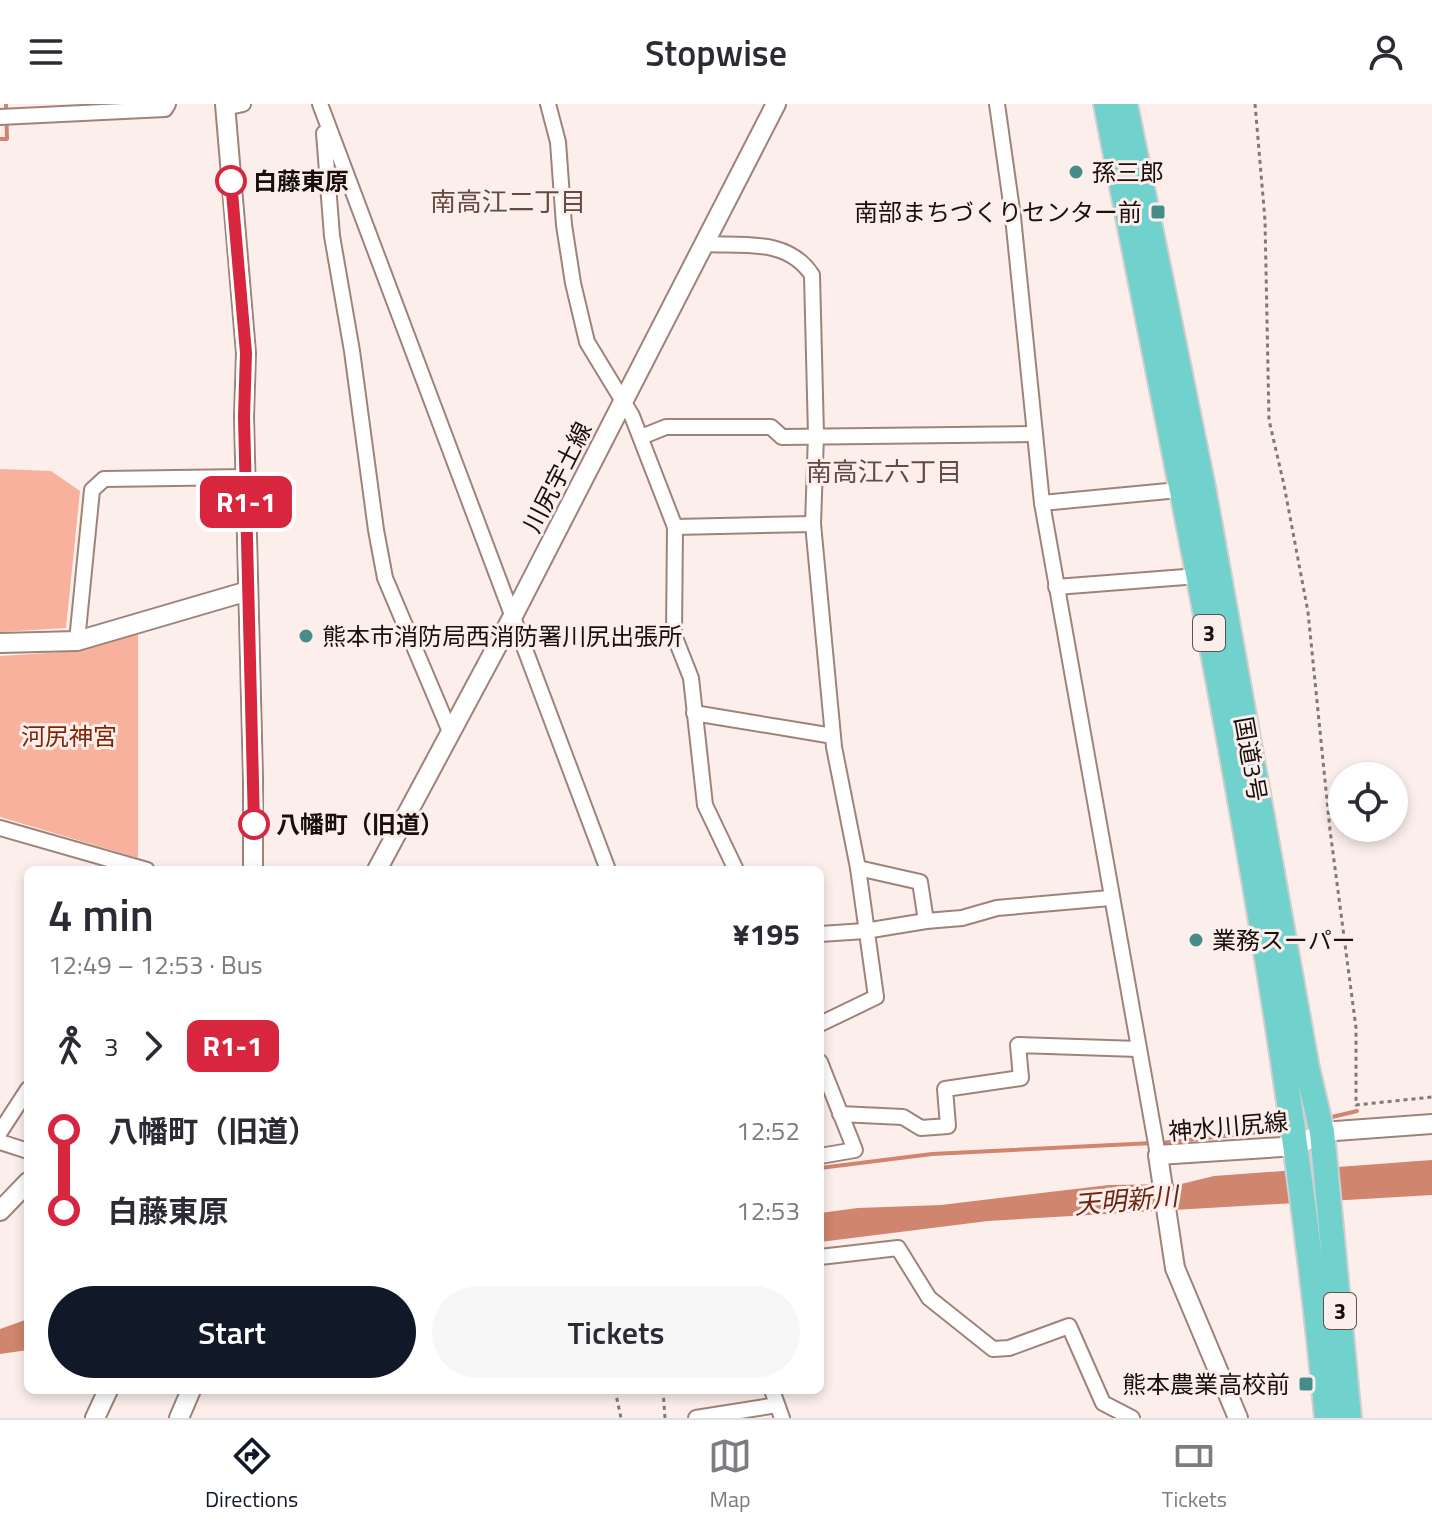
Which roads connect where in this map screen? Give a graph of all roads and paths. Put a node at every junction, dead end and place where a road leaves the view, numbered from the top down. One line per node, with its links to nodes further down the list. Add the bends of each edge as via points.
1 (168, 104): 9 (street, via 165,109)
2 (548, 104): 13 (street, via 558,142 573,283 587,342)
3 (776, 104): 12 (main road, 川尻宇土線)
4 (997, 104): 14 (street)
5 (1106, 104): 18 (highway, 国道3号 / 3)
6 (1125, 104): 18 (highway, 国道3号 / 3)
7 (1255, 104): 46 (path, via 1265,220 1269,420 1308,612 1356,1028 1356,1105)
8 (231, 105): 17 (main road, via 246,353)
9 (58, 108): 11 (street)
10 (322, 110): 25 (street); 29 (street, via 332,236 385,578)
11 (0, 117)
12 (704, 244): 13 (main road, 川尻宇土線); 15 (street, via 776,248 802,260 812,275)
13 (624, 400): 16 (street); 25 (main road, 川尻宇土線)
14 (1035, 434): 15 (street); 19 (street)
15 (816, 435): 16 (street, via 782,437 771,427 666,427); 20 (street)
16 (641, 437): 21 (street)
17 (246, 477): 24 (main road); 26 (street, via 104,479 92,490)
18 (1192, 488): 19 (street); 22 (highway, 国道3号 / 3); 50 (highway, 国道3号 / 3)
19 (1042, 503): 23 (street)
20 (813, 524): 21 (street); 30 (street)
21 (675, 527): 28 (street, via 674,635 691,678)
22 (1198, 576): 23 (street); 55 (highway, 国道3号 / 3)
23 (1056, 587): 38 (street)
24 (248, 591): 26 (main road); 33 (main road)
25 (513, 616): 29 (main road, 川尻宇土線); 35 (street)
26 (77, 641): 27 (main road)
27 (0, 643)
28 (694, 713): 30 (street); 36 (street, via 705,805)
29 (451, 734): 34 (main road, 川尻宇土線)
30 (833, 736): 37 (street)
31 (0, 828): 32 (street)
32 (133, 866)
33 (253, 866)
34 (379, 866)
35 (607, 866)
36 (734, 866)
37 (858, 868): 39 (street, via 920,882); 40 (street)
38 (1110, 898): 39 (street, via 997,908); 43 (street)
39 (926, 921): 40 (street)
40 (865, 931): 41 (street); 42 (street, via 876,997)
41 (824, 934)
42 (824, 1022)
43 (1138, 1049): 47 (street, via 1018,1045 1021,1078 945,1089 948,1126 921,1128 903,1117); 54 (street)
44 (824, 1072): 47 (street)
45 (24, 1095): 49 (street)
46 (1432, 1097)
47 (840, 1114): 53 (street, via 855,1150)
48 (1432, 1124): 50 (main road, 神水川尻線)
49 (0, 1132)
50 (1322, 1132): 55 (highway, 国道3号 / 3)
51 (0, 1142): 52 (street)
52 (24, 1150)
53 (824, 1155)
54 (1158, 1155): 55 (main road, 神水川尻線); 70 (main road, 神水川尻線, via 1175,1268)
55 (1307, 1158): 71 (highway, 国道3号 / 3, via 1305,1208); 72 (highway, 国道3号 / 3, via 1330,1204)
56 (24, 1186): 57 (main road)
57 (0, 1211)
58 (824, 1257): 69 (street, via 898,1248 929,1298 993,1349 1069,1326 1103,1403)
59 (106, 1394): 64 (main road)
60 (189, 1394): 65 (main road)
61 (616, 1394): 66 (path)
62 (663, 1394): 67 (path)
63 (780, 1411): 68 (street)
64 (95, 1418)
65 (179, 1418)
66 (621, 1418)
67 (665, 1418)
68 (696, 1418)
69 (1132, 1418)
70 (1238, 1418)
71 (1327, 1418)
72 (1349, 1418)

